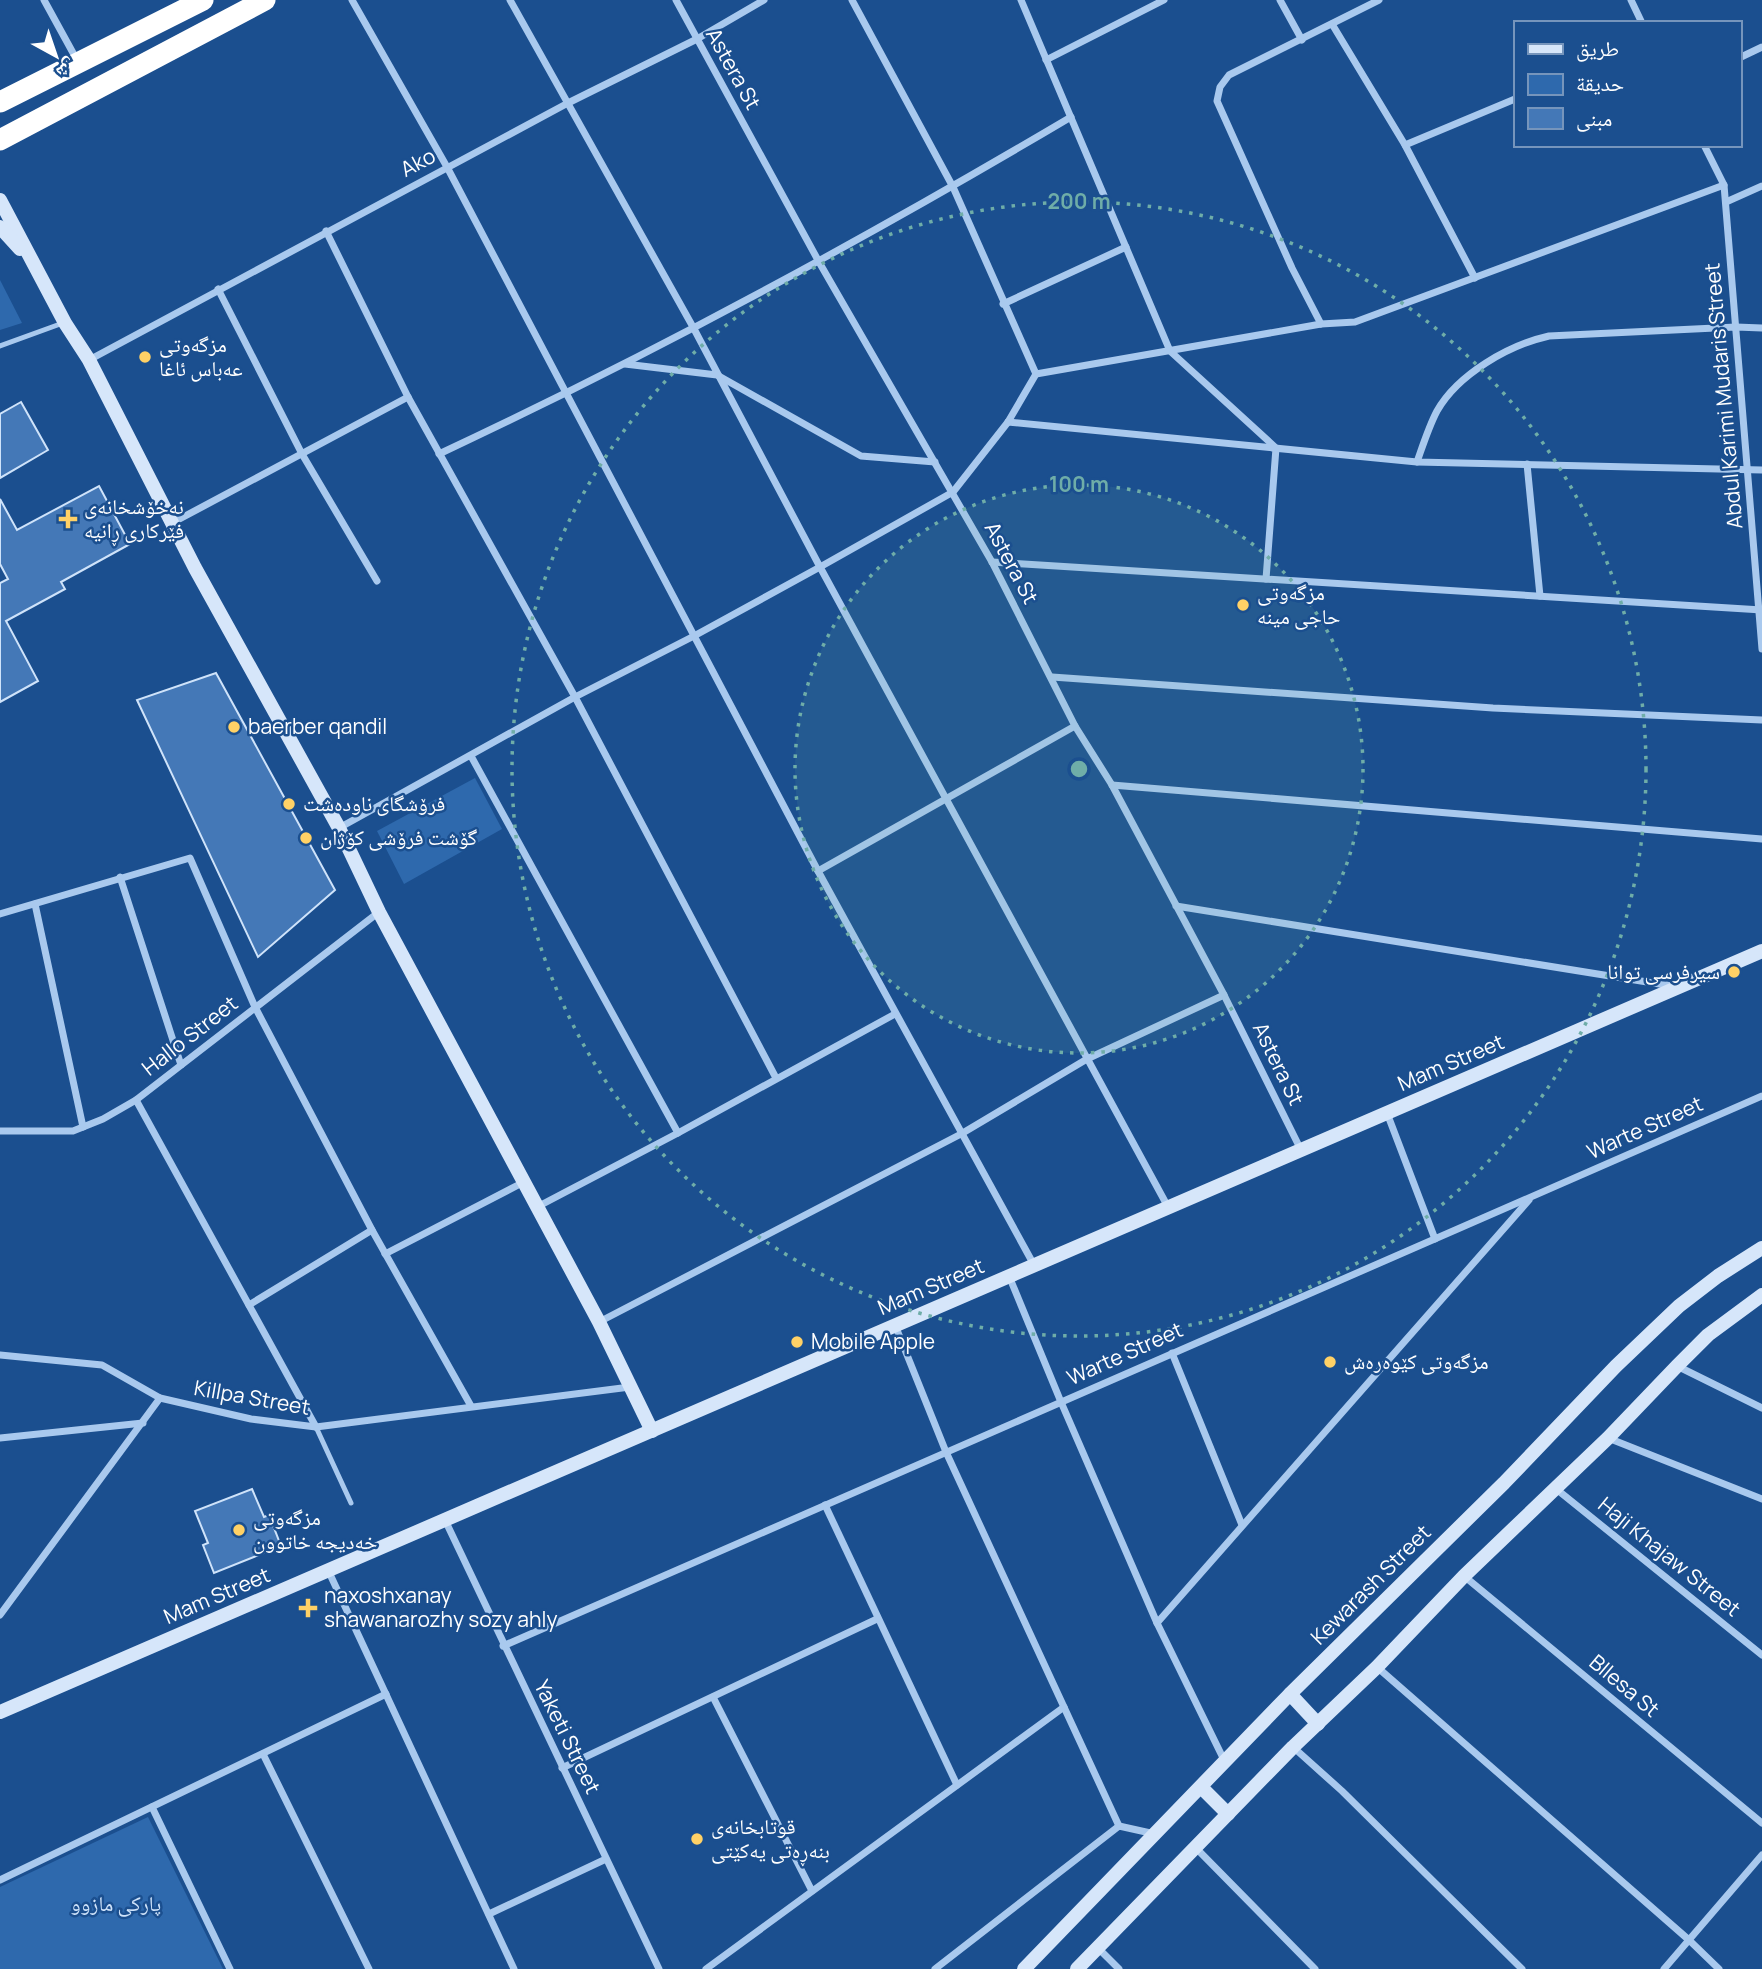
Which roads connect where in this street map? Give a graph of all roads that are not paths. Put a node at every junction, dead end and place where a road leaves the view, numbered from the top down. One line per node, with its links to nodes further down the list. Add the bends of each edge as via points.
1 (44, 0): 21 (street)
2 (265, 0): 26 (highway)
3 (352, 0): 29 (street)
4 (510, 0): 24 (street)
5 (676, 0): 16 (street, Astera St)
6 (764, 0): 16 (street, Ako)
7 (852, 0): 32 (street)
8 (1021, 0): 20 (street)
9 (1164, 0): 20 (street)
10 (1280, 0): 17 (street)
11 (1379, 0): 15 (street)
12 (1631, 0): 14 (street)
13 (198, 1): 21 (highway)
14 (1641, 21)
15 (1332, 24): 17 (street); 27 (street)
16 (697, 39): 24 (street, Ako); 38 (street, Astera St)
17 (1302, 40): 44 (street, via 1230,75 1217,101)
18 (1762, 47): 19 (street)
19 (1741, 57)
20 (1046, 60): 25 (street)
21 (78, 62): 23 (highway)
22 (1514, 99): 27 (street)
23 (0, 102)
24 (568, 103): 29 (street, Ako); 45 (street)
25 (1071, 117): 32 (street); 37 (street)
26 (0, 140)
27 (1405, 145): 40 (street)
28 (1705, 147): 30 (street, Abdul Karimi Mudaris Street)
29 (447, 167): 36 (street, Ako); 54 (street)
30 (1724, 185): 34 (street, Abdul Karimi Mudaris Street); 40 (street)
31 (1762, 186): 34 (street)
32 (953, 187): 38 (street); 42 (street)
33 (0, 200): 39 (street)
34 (1726, 202): 46 (street, Abdul Karimi Mudaris Street)
35 (0, 227): 39 (street)
36 (326, 231): 41 (street, Ako); 55 (street)
37 (1126, 247): 42 (street); 49 (street)
38 (819, 262): 45 (street); 60 (street, Astera St)
39 (35, 265): 43 (street)
40 (1475, 278): 44 (street, via 1355,321)
41 (218, 289): 50 (street, Ako); 58 (street)
42 (1003, 304): 52 (street)
43 (65, 323): 48 (lane); 50 (street)
44 (1321, 324): 49 (street)
45 (693, 327): 51 (street); 53 (street)
46 (1736, 327): 47 (street); 61 (street, via 1549,336 1527,341 1487,362 1450,394 1438,410); 63 (street, Abdul Karimi Mudaris Street)
47 (1762, 328)
48 (0, 346)
49 (1170, 351): 52 (street); 57 (street)
50 (89, 360): 66 (street)
51 (624, 364): 53 (street); 54 (street)
52 (1036, 374): 56 (street)
53 (717, 375): 60 (street, via 861,456); 68 (street)
54 (567, 394): 59 (street); 73 (street)
55 (408, 397): 58 (street); 59 (street)
56 (1008, 422): 57 (street); 65 (street)
57 (1276, 448): 61 (street); 69 (street)
58 (302, 454): 66 (street); 70 (street)
59 (439, 454): 76 (street)
60 (934, 462): 65 (street, Astera St)
61 (1417, 462): 62 (street)
62 (1527, 464): 63 (street); 71 (street)
63 (1747, 470): 64 (street); 72 (street, Abdul Karimi Mudaris Street)
64 (1762, 470)
65 (953, 492): 67 (street, Astera St); 68 (street)
66 (172, 523): 82 (street)
67 (992, 562): 69 (street); 75 (street, Astera St)
68 (820, 567): 73 (street); 81 (street)
69 (1266, 579): 71 (street)
70 (377, 581)
71 (1540, 596): 72 (street)
72 (1760, 610): 74 (street, Abdul Karimi Mudaris Street)
73 (694, 636): 76 (street); 84 (street)
74 (1762, 649)
75 (1052, 677): 77 (street, via 1493,708); 78 (street, Astera St)
76 (576, 697): 79 (street); 97 (street)
77 (1762, 720)
78 (1075, 726): 80 (street, Astera St); 81 (street)
79 (471, 756): 82 (street); 103 (street)
80 (1111, 785): 83 (street); 87 (street, Astera St)
81 (946, 799): 84 (street); 95 (street)
82 (339, 828): 88 (street)
83 (1762, 839)
84 (818, 871): 94 (street)
85 (120, 877): 86 (street); 93 (street, via 190,858); 96 (street)
86 (35, 904): 89 (street); 101 (street)
87 (1176, 905): 91 (street); 92 (street, Astera St)
88 (379, 912): 93 (street, Hallo Street); 106 (street)
89 (0, 914)
90 (1762, 951): 91 (street, Mam Street)
91 (1678, 987): 100 (street, Mam Street)
92 (1224, 995): 95 (street); 105 (street, Astera St)
93 (255, 1007): 96 (street, Hallo Street); 110 (street)
94 (895, 1014): 97 (street); 104 (street)
95 (1087, 1059): 104 (street); 109 (street)
96 (181, 1065): 99 (street, Hallo Street)
97 (776, 1078): 103 (street)
98 (1762, 1096): 107 (street, Warte Street)
99 (136, 1100): 101 (street, Hallo Street); 117 (street)
100 (1387, 1113): 105 (street, Mam Street); 111 (street)
101 (83, 1127): 102 (street, Hallo Street, via 73,1131)
102 (0, 1131)
103 (678, 1133): 108 (street)
104 (961, 1134): 114 (street); 118 (street)
105 (1301, 1150): 109 (street, Mam Street)
106 (524, 1182): 108 (street); 113 (street)
107 (1531, 1197): 111 (street, Warte Street); 139 (street)
108 (537, 1207): 118 (street)
109 (1168, 1208): 114 (street, Mam Street)
110 (372, 1230): 113 (street); 117 (street)
111 (1435, 1239): 120 (street, Warte Street)
112 (1762, 1248): 149 (street, Kewarash Street, via 1679,1306)
113 (386, 1254): 126 (street)
114 (1034, 1265): 115 (street, Mam Street)
115 (1009, 1276): 119 (street, Mam Street); 125 (street)
116 (1762, 1295): 122 (street, via 1708,1335)
117 (249, 1305): 129 (street)
118 (599, 1322): 123 (street)
119 (895, 1325): 130 (street, Mam Street); 133 (street)
120 (1172, 1353): 125 (street, Warte Street); 139 (street)
121 (0, 1354): 124 (street, Killpa Street, via 102,1364)
122 (1677, 1366): 127 (street); 132 (street)
123 (631, 1386): 126 (street, Killpa Street); 130 (street)
124 (160, 1398): 128 (street); 129 (street, Killpa Street, via 251,1419)
125 (1061, 1402): 133 (street, Warte Street); 144 (street)
126 (471, 1406): 129 (street, Killpa Street)
127 (1762, 1408)
128 (143, 1423): 131 (street); 142 (street)
129 (316, 1427): 136 (lane)
130 (652, 1430): 138 (street, Mam Street)
131 (0, 1438)
132 (1608, 1438): 134 (street); 135 (street)
133 (946, 1452): 137 (street, Warte Street); 151 (street)
134 (1555, 1487): 141 (street); 146 (street, ‌Haji Khajaw Street)
135 (1762, 1499)
136 (351, 1503)
137 (825, 1505): 143 (street); 145 (street, Warte Street)
138 (445, 1520): 140 (street, Mam Street); 145 (street, Yaketi Street)
139 (1242, 1525): 144 (street)
140 (328, 1570): 148 (street); 152 (street, Mam Street)
141 (1464, 1576): 147 (street); 162 (street, Bllesa St)
142 (0, 1615)
143 (877, 1619): 150 (street); 158 (street)
144 (1157, 1623): 156 (street)
145 (503, 1646): 157 (street, Yaketi Street)
146 (1762, 1655)
147 (1377, 1667): 153 (street); 171 (street)
148 (386, 1694): 155 (street); 170 (street)
149 (1290, 1694): 153 (street); 156 (street, Kewarash Street)
150 (713, 1697): 157 (street); 169 (street)
151 (1064, 1707): 158 (street); 163 (street)
152 (0, 1712)
153 (1318, 1724): 154 (street)
154 (1293, 1747): 161 (street); 183 (street)
155 (263, 1754): 160 (street); 174 (street)
156 (1226, 1762): 159 (street, Kewarash Street)
157 (562, 1768): 167 (street, Yaketi Street)
158 (957, 1785): 169 (street)
159 (1201, 1787): 161 (street); 164 (street, Kewarash Street)
160 (152, 1807): 168 (street); 173 (street)
161 (1228, 1814): 165 (street)
162 (1762, 1823)
163 (1119, 1826): 164 (street); 178 (street)
164 (1156, 1834): 179 (street, Kewarash Street)
165 (1196, 1848): 172 (street); 182 (street)
166 (1762, 1855): 171 (street)
167 (606, 1859): 170 (street); 176 (street, Yaketi Street)
168 (0, 1880)
169 (812, 1891): 177 (street)
170 (489, 1914): 175 (street)
171 (1689, 1940): 184 (street); 185 (street)
172 (1098, 1948): 180 (street); 181 (street)
173 (230, 1969)
174 (369, 1969)
175 (514, 1969)
176 (659, 1969)
177 (706, 1969)
178 (934, 1969)
179 (1024, 1969)
180 (1077, 1969)
181 (1119, 1969)
182 (1315, 1969)
183 (1522, 1969)
184 (1664, 1969)
185 (1719, 1969)

